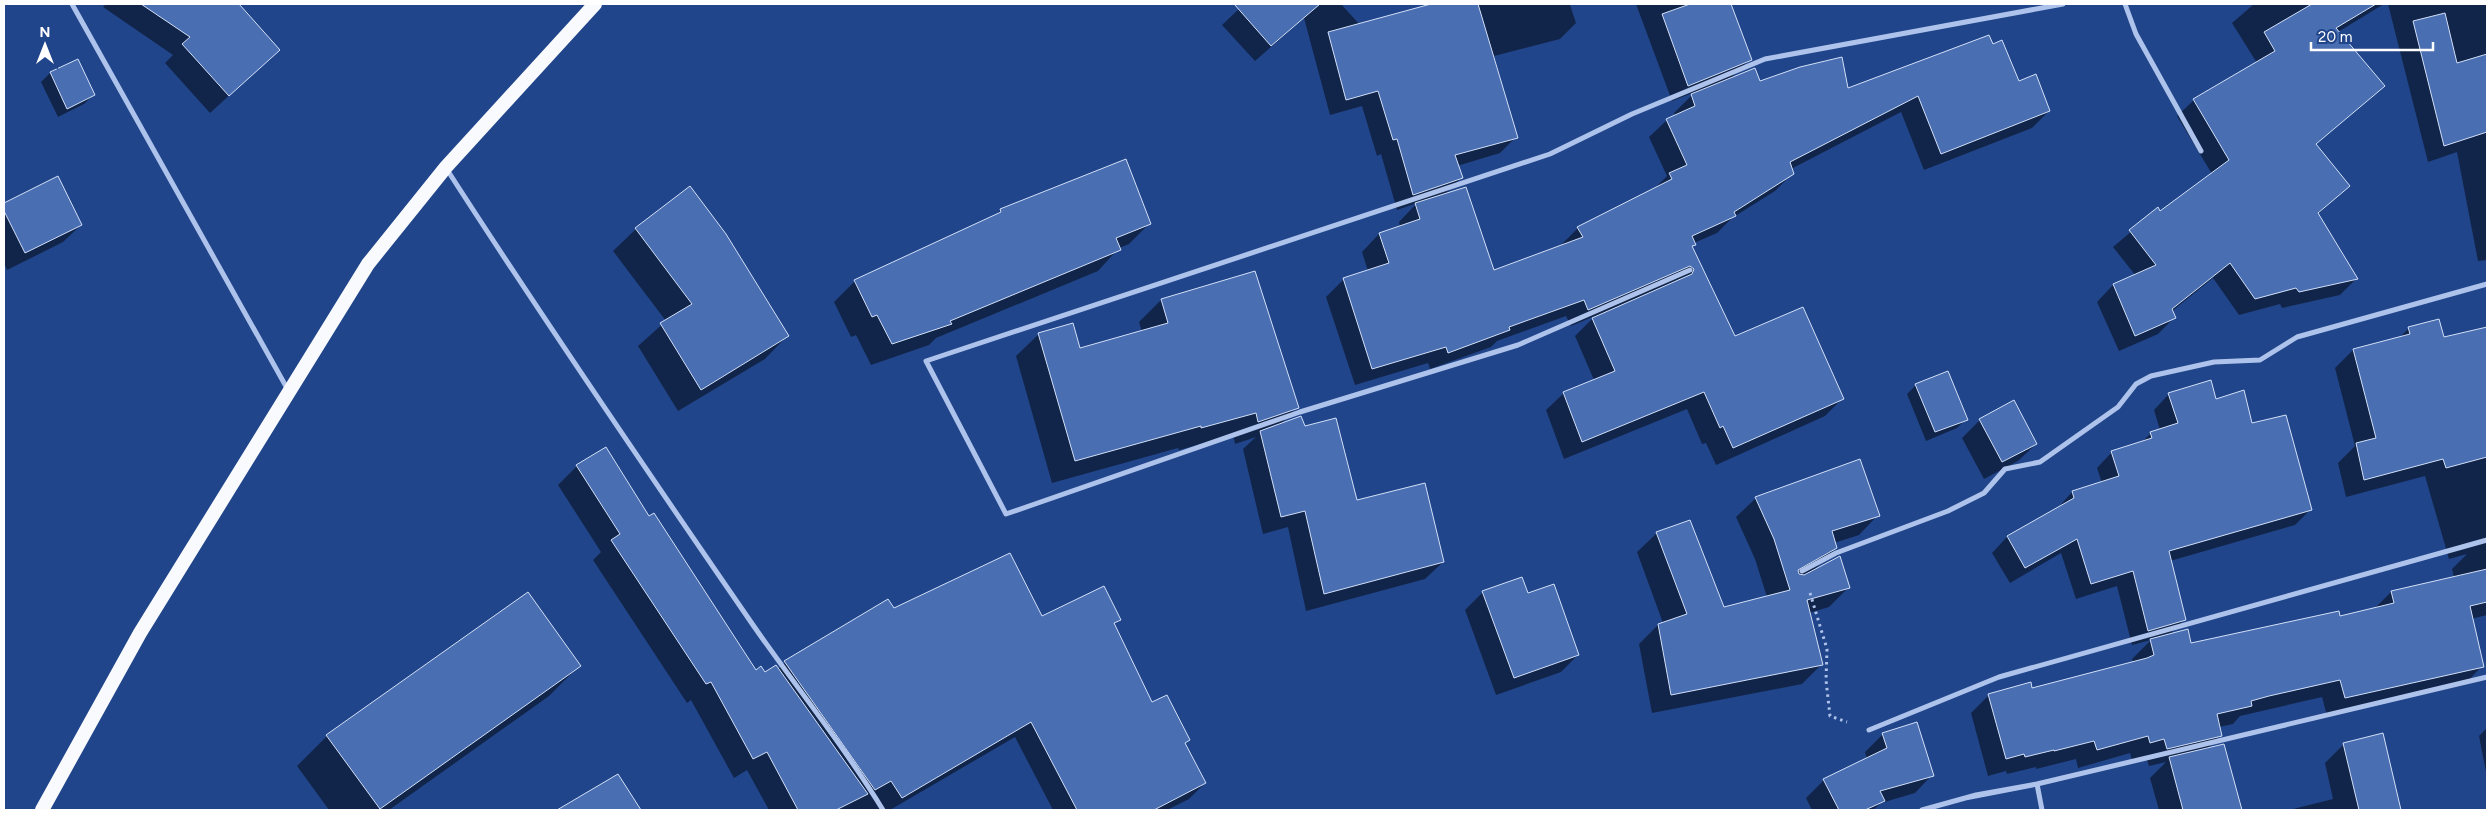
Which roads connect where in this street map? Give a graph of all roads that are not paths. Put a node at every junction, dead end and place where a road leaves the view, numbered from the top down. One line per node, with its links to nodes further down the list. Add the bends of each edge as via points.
1 (72, 4): 9 (street)
2 (595, 4): 6 (highway)
3 (2063, 4): 7 (street, via 1765,59 1632,114 1550,154 926,361 1006,514 1300,412 1518,345)
4 (2125, 4): 5 (street, via 2136,34)
5 (2201, 151)
6 (446, 168): 9 (highway, via 368,264); 16 (street, via 678,517)
7 (1690, 270)
8 (2487, 284): 11 (street, via 2297,337 2260,360 2214,362 2151,376 2136,384 2118,407 2040,462 2005,469 1984,493 1948,512 1836,553)
9 (290, 392): 15 (highway, via 140,633)
10 (2487, 540): 13 (street, via 1999,677)
11 (1802, 571)
12 (2487, 677): 14 (street)
13 (1869, 730)
14 (2037, 784): 17 (street); 18 (street)
15 (42, 810)
16 (883, 810)
17 (1922, 810)
18 (2042, 810)

